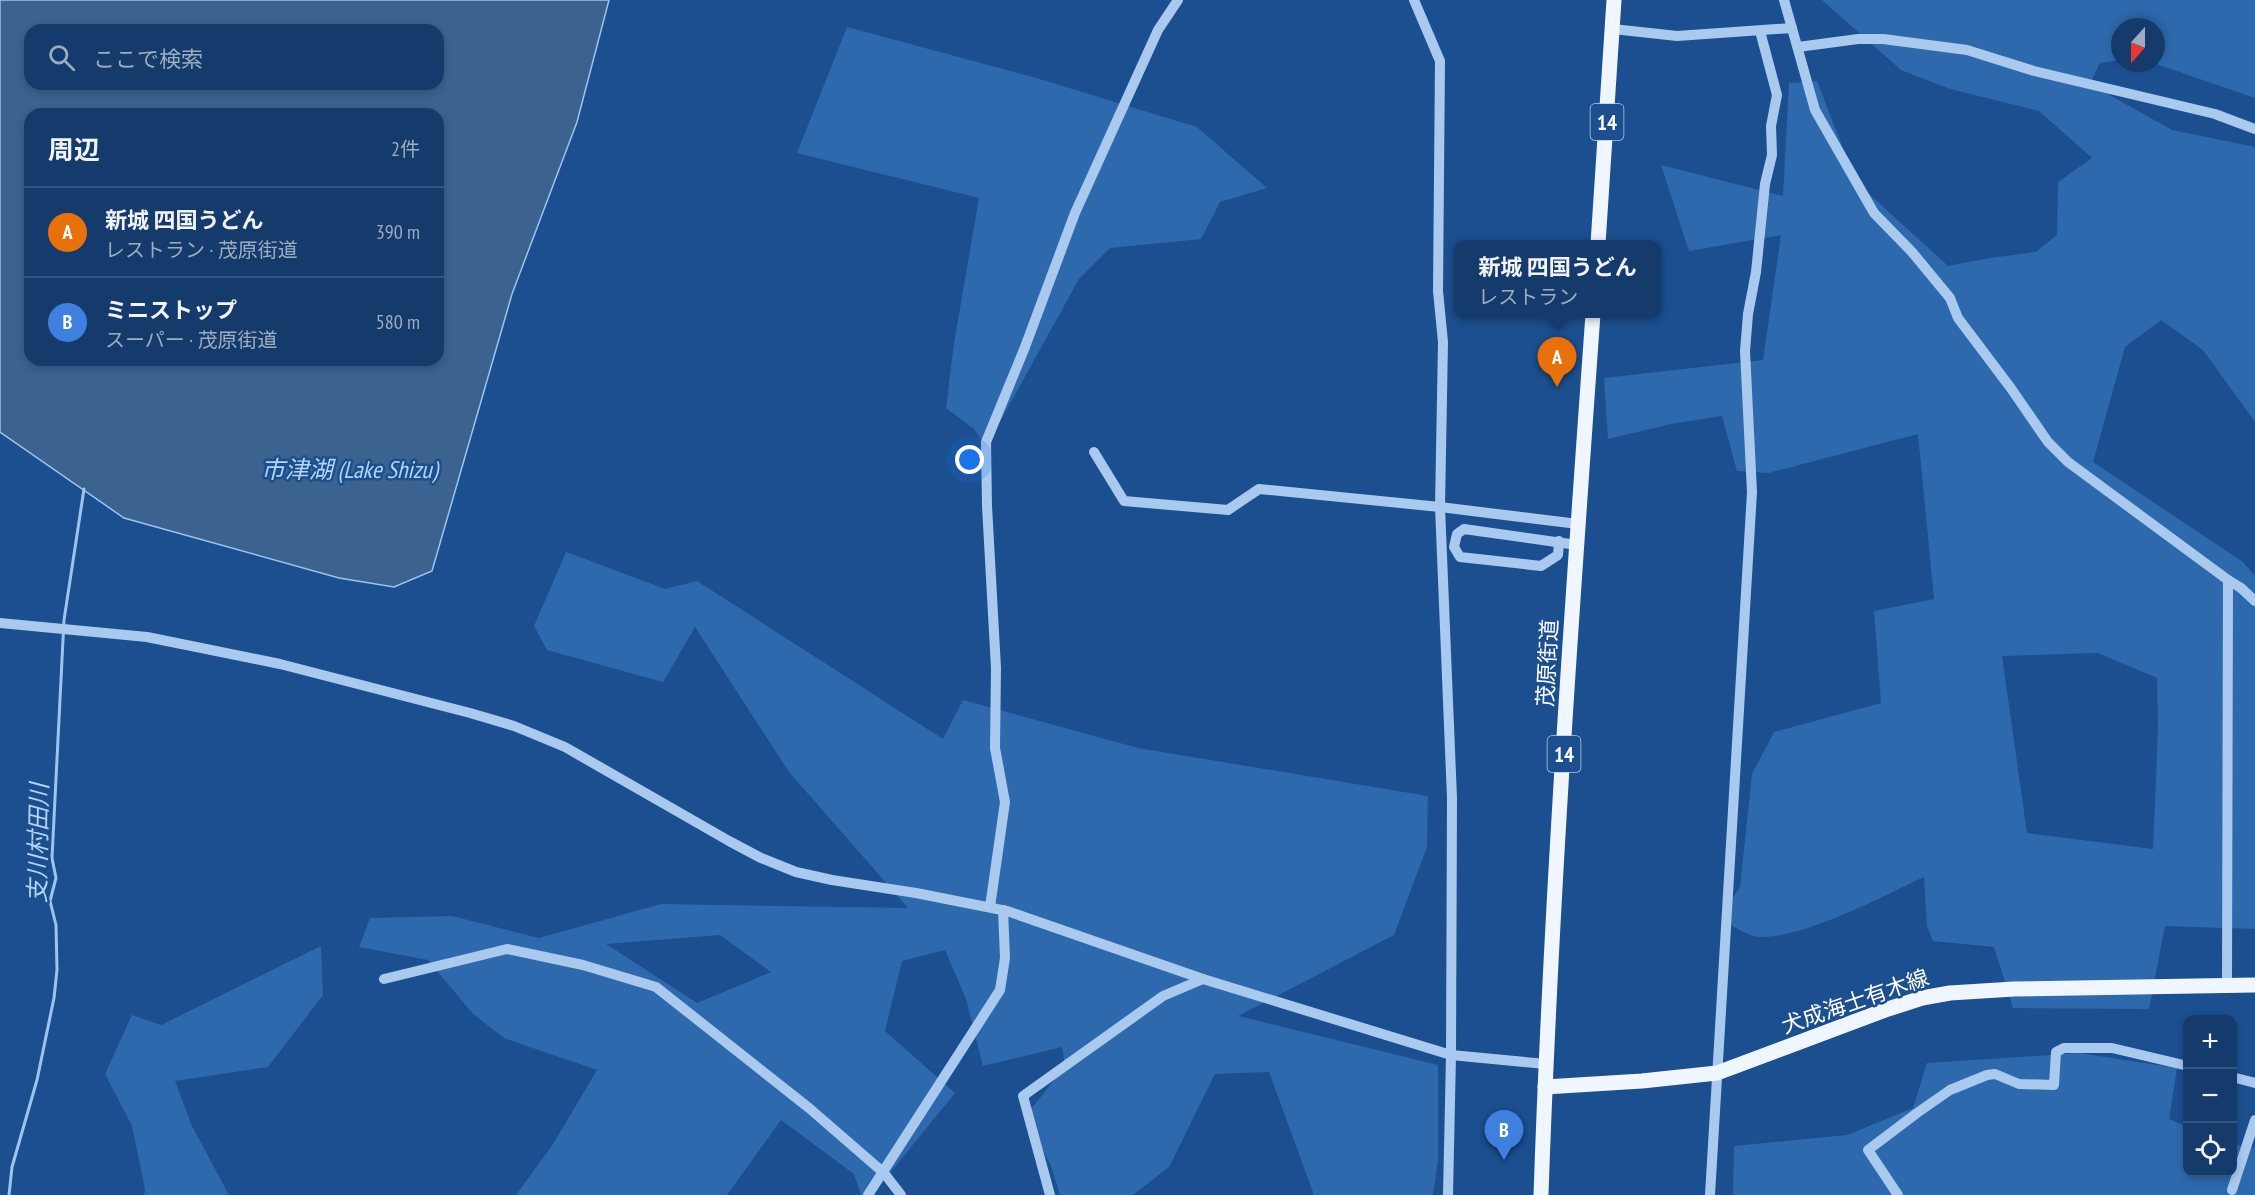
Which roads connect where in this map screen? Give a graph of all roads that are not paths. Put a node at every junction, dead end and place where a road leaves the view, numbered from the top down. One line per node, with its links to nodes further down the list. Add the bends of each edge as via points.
1 (1178, 0): 20 (street, via 1158,30 1075,213 986,442 996,668 995,748 1005,802)
2 (1414, 0): 13 (street, via 1440,61)
3 (1614, 0): 5 (main road, 14)
4 (1784, 0): 6 (street)
5 (1613, 28): 7 (street, via 1677,36); 10 (main road, 14)
6 (1792, 28): 7 (street); 8 (street)
7 (1760, 31): 29 (street, via 1777,95 1745,351 1752,492)
8 (1798, 47): 9 (street, via 1883,39 1967,50 2034,71 2215,114); 17 (street, via 1815,110 1874,213 1950,298 1958,318 2048,442 2068,462)
9 (2255, 129)
10 (1598, 240)
11 (1593, 318): 14 (main road, 茂原街道 / 14)
12 (1094, 452): 13 (street, via 1124,501 1228,510 1259,489)
13 (1440, 507): 14 (street); 26 (street, via 1452,798)
14 (1578, 524): 16 (main road, 茂原街道 / 14)
15 (1559, 541): 15 (street, via 1464,529 1457,534 1454,548 1460,557 1541,566 1558,555); 16 (street)
16 (1576, 545): 27 (main road, 茂原街道 / 14)
17 (2228, 580): 18 (street); 25 (street)
18 (2255, 601)
19 (0, 623): 20 (street, via 147,637 280,664 514,726 565,747 737,846 787,868 832,880)
20 (990, 907): 21 (street)
21 (1002, 910): 23 (street); 34 (street, via 1005,958 1000,990)
22 (384, 979): 34 (street, via 507,949 583,965 656,987)
23 (1203, 980): 26 (street); 38 (street, via 1163,996 1023,1096)
24 (2255, 985): 25 (main road, 犬成海士有木線)
25 (2227, 986): 29 (main road, 犬成海士有木線, via 1950,993 1922,998)
26 (1451, 1055): 27 (street); 39 (street)
27 (1546, 1064): 32 (main road, 茂原街道 / 14)
28 (2183, 1065): 42 (street, via 2112,1048 2064,1048 2056,1052 2054,1085 2019,1084 1995,1074 1950,1090 1868,1150)
29 (1717, 1073): 32 (main road, 犬成海士有木線); 41 (street)
30 (2237, 1078): 31 (street)
31 (2255, 1083)
32 (1545, 1087): 40 (main road, 茂原街道 / 14)
33 (2255, 1120): 35 (street)
34 (884, 1173): 36 (street); 37 (street)
35 (2232, 1190)
36 (868, 1195)
37 (901, 1195)
38 (1050, 1195)
39 (1448, 1195)
40 (1541, 1195)
41 (1710, 1195)
42 (1898, 1195)

